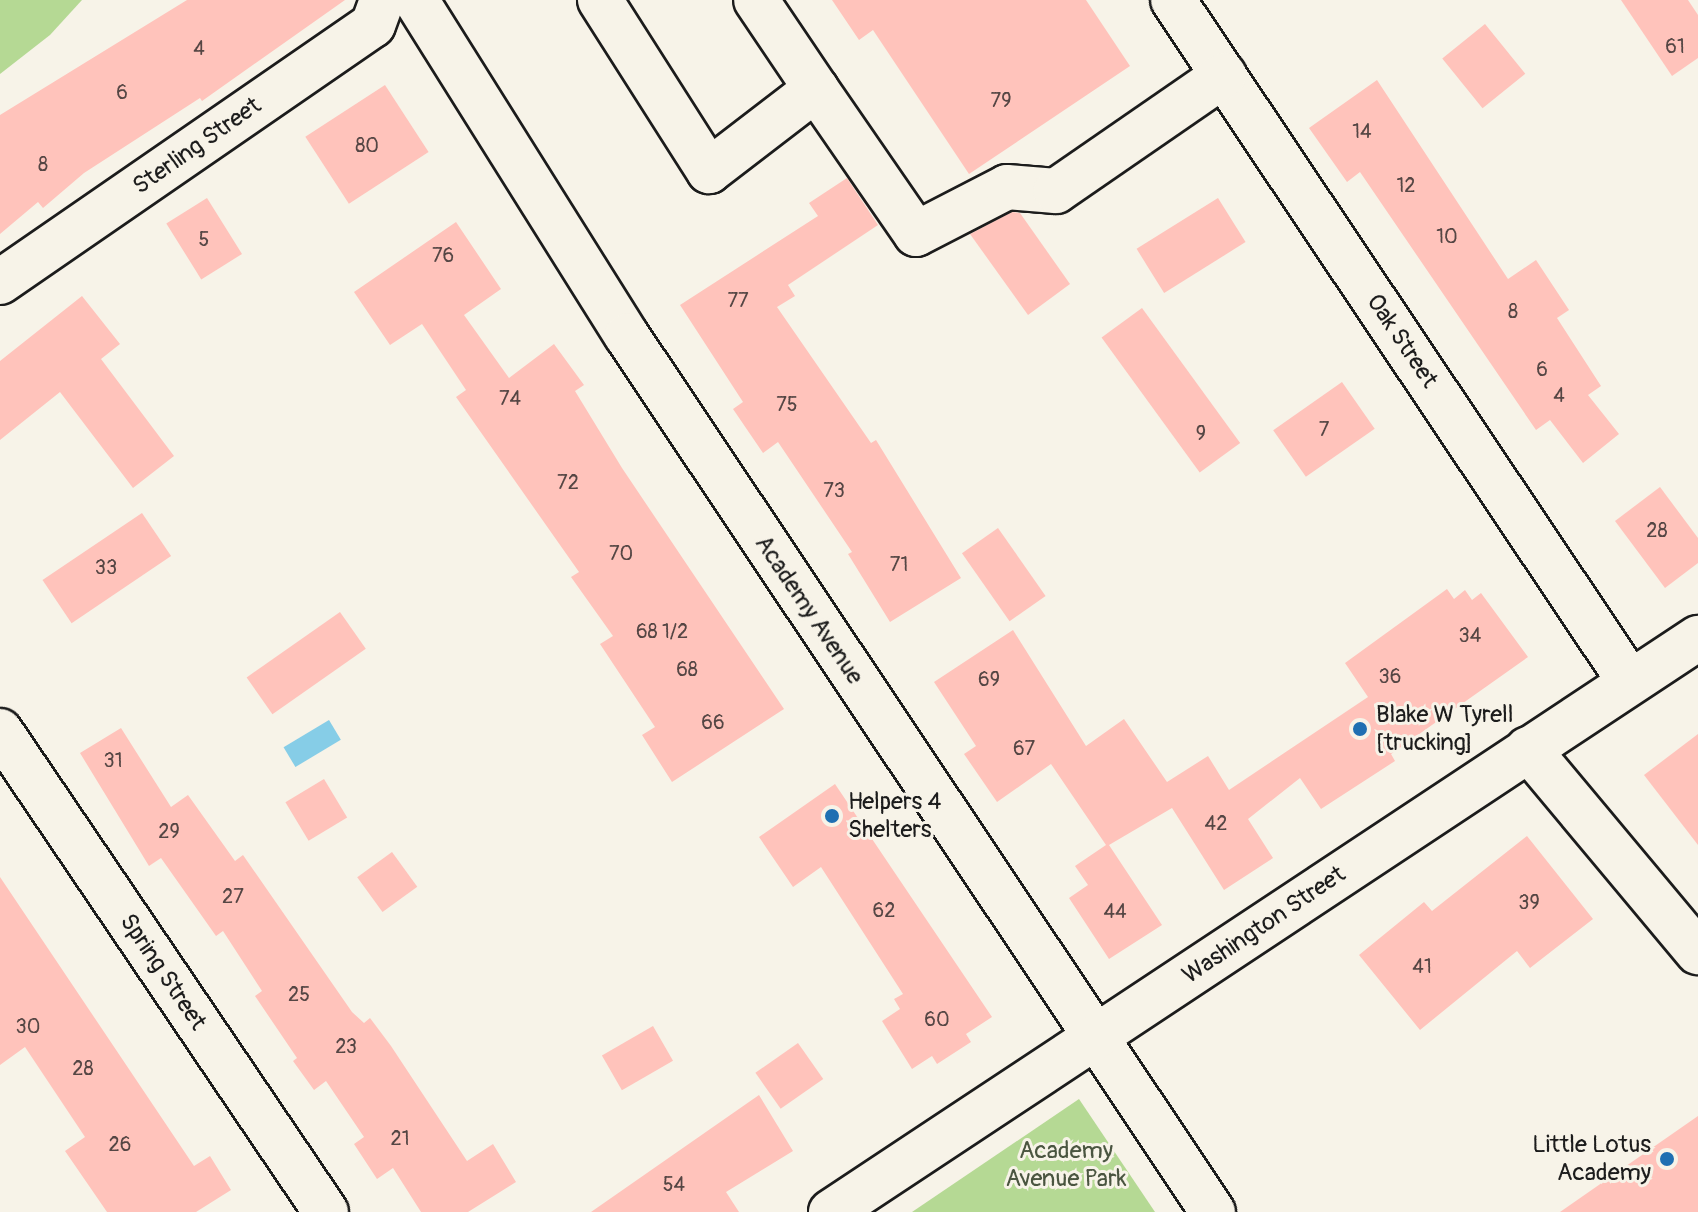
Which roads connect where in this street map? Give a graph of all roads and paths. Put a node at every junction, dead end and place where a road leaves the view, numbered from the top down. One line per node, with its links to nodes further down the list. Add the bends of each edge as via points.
1 (382, 0): 8 (street, Sterling Street, via 373,25)
2 (416, 0): 14 (street, Academy Avenue, via 627,336)
3 (600, 0): 7 (street, via 709,171)
4 (756, 0): 7 (street)
5 (1173, 0): 6 (street, Oak Street)
6 (1224, 75): 7 (street, via 1056,191 1007,187 916,234); 10 (street, Oak Street)
7 (816, 89)
8 (0, 282)
9 (1698, 638): 10 (street, Washington Street)
10 (1630, 682): 12 (street, Washington Street)
11 (0, 731): 15 (street, Spring Street)
12 (1528, 749): 13 (street); 14 (street, Washington Street)
13 (1698, 952)
14 (1095, 1037): 16 (street, Washington Street); 17 (street, Academy Avenue)
15 (326, 1212)
16 (831, 1212)
17 (1213, 1212)

